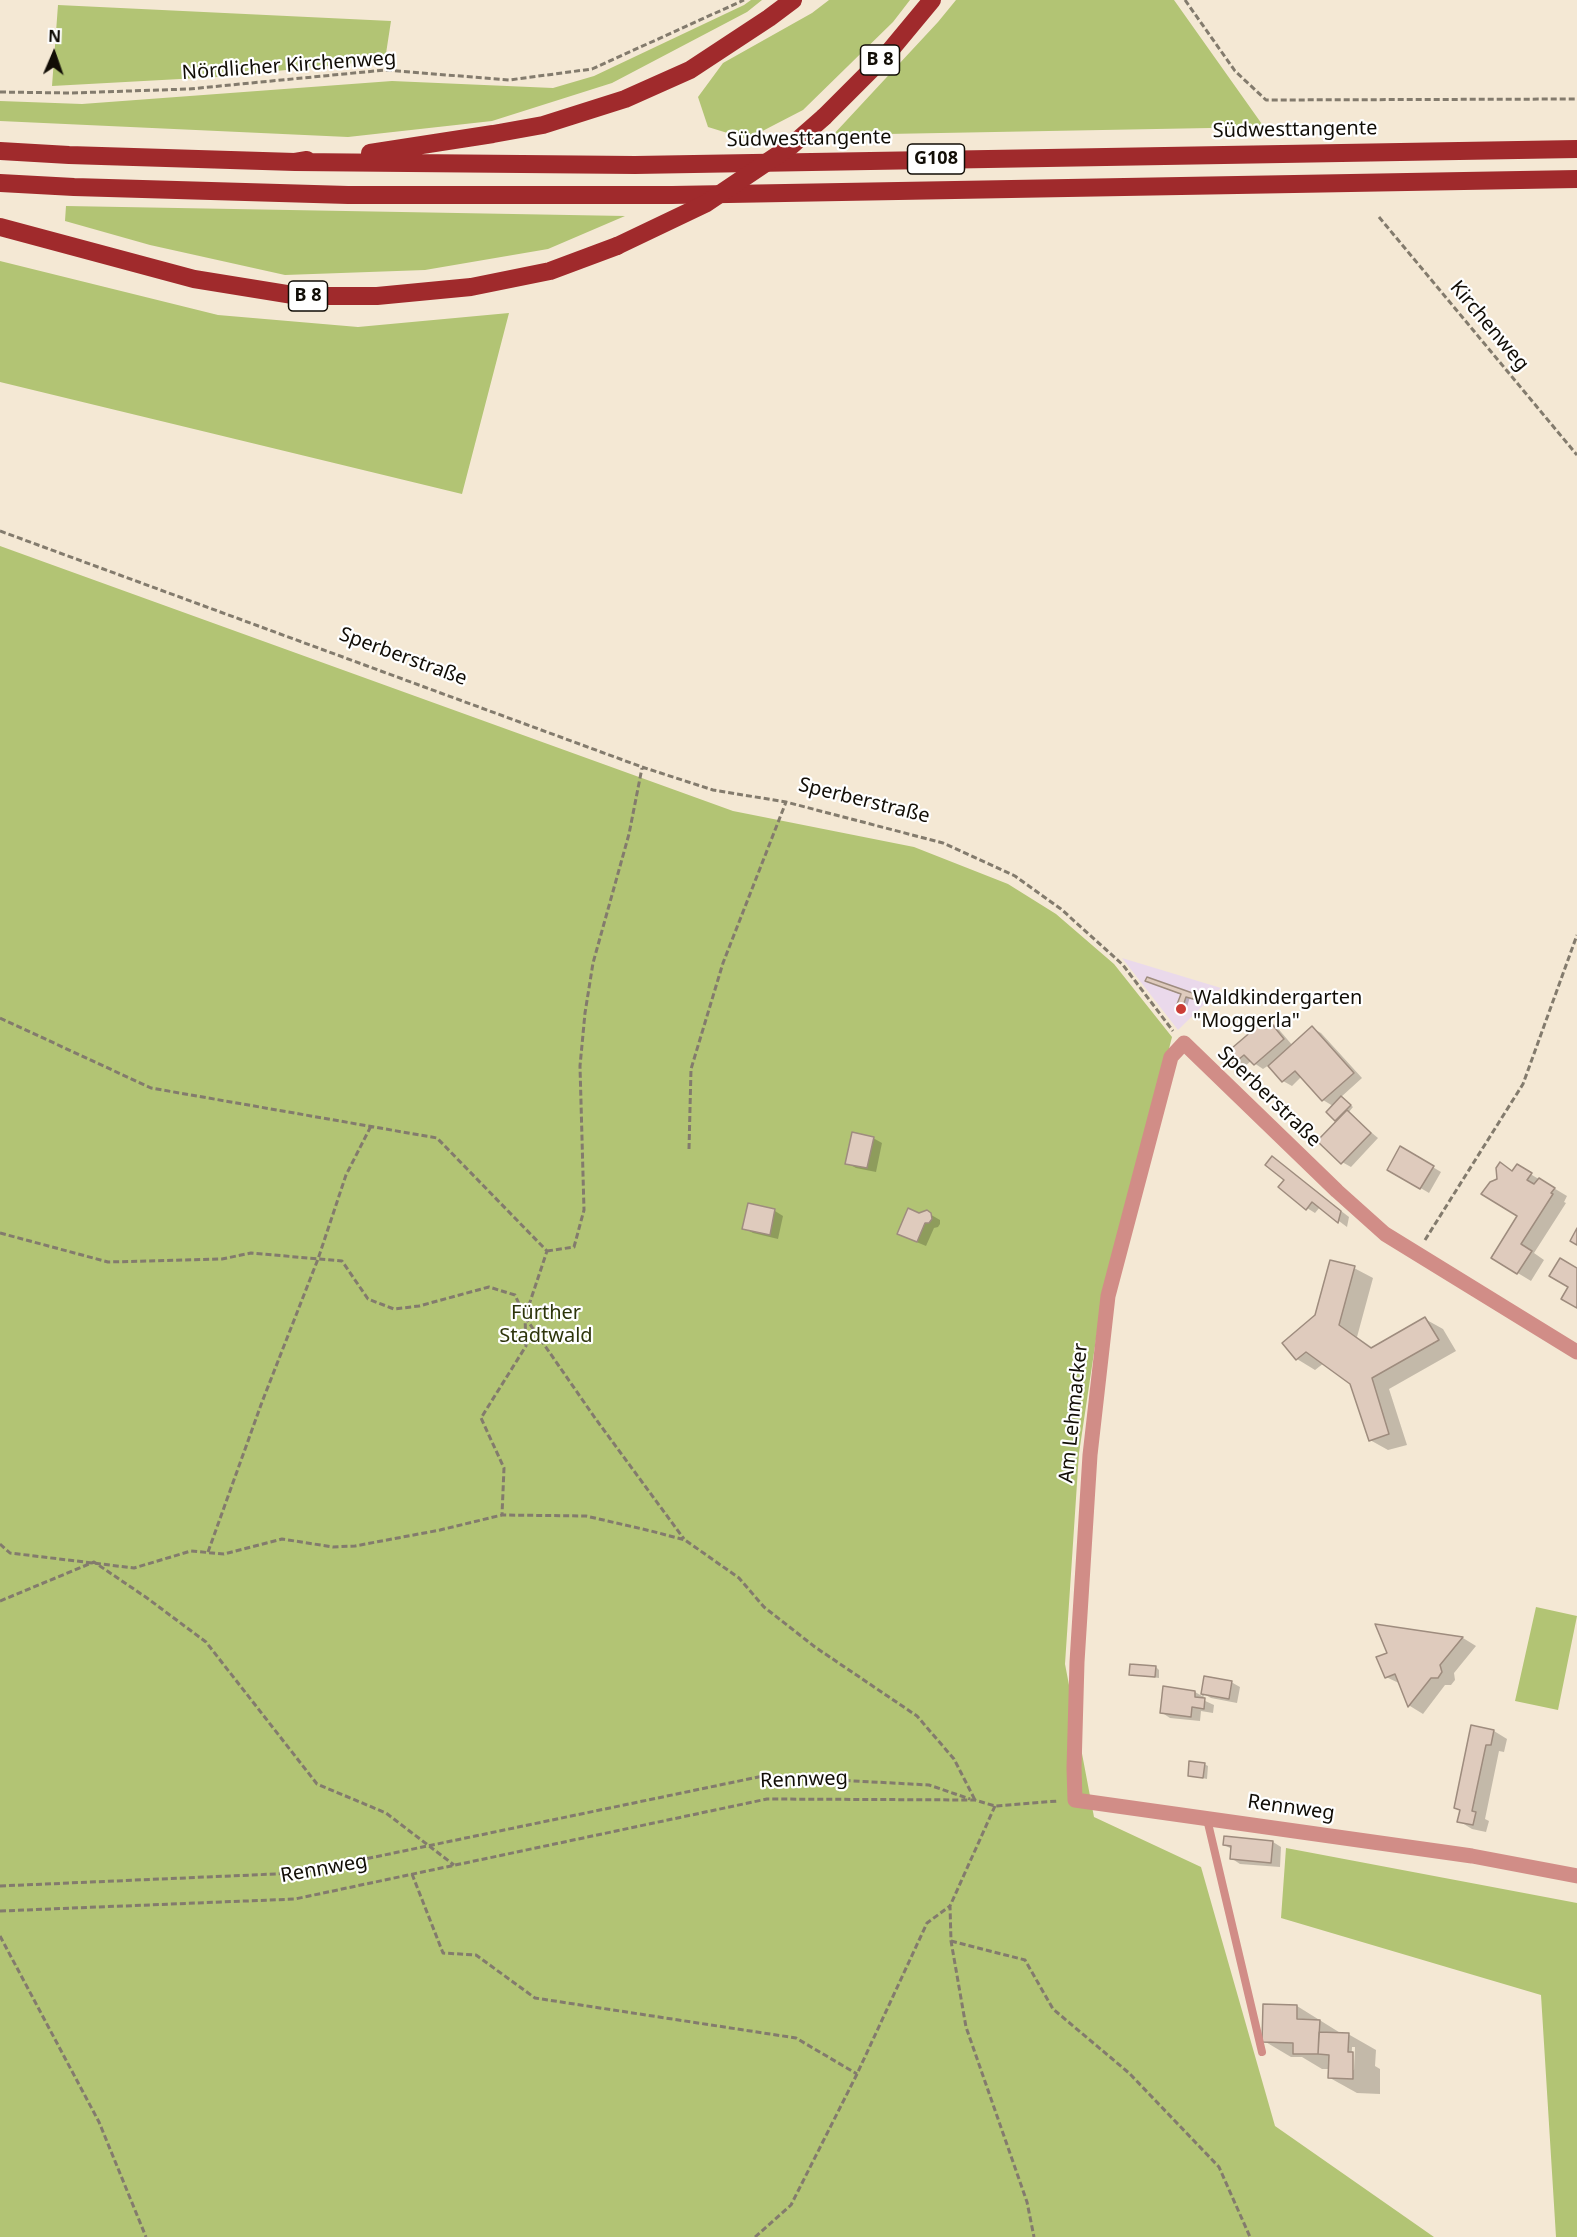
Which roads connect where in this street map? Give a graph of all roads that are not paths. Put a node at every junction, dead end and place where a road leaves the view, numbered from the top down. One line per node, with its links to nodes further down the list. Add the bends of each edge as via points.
1 (793, 0): 5 (highway, via 690,69 625,99 543,125 411,148)
2 (932, 0): 8 (highway, B 8, bridge, via 888,53 791,146 705,204 617,246 550,271 471,287 377,296 299,296 194,279)
3 (1577, 148): 5 (highway, Südwesttangente / G108, via 635,165)
4 (0, 151): 5 (highway)
5 (295, 162)
6 (1577, 179): 7 (highway, G108, via 672,195 348,195)
7 (0, 183)
8 (0, 227)
9 (1184, 1043): 10 (street, Sperberstraße, via 1386,1233); 11 (street, Am Lehmacker, via 1171,1057 1108,1296 1090,1455 1077,1662)
10 (1577, 1352)
11 (1075, 1800): 12 (street, Rennweg)
12 (1206, 1817): 13 (street, Rennweg, via 1473,1856); 14 (lane)
13 (1577, 1876)
14 (1262, 2052)

